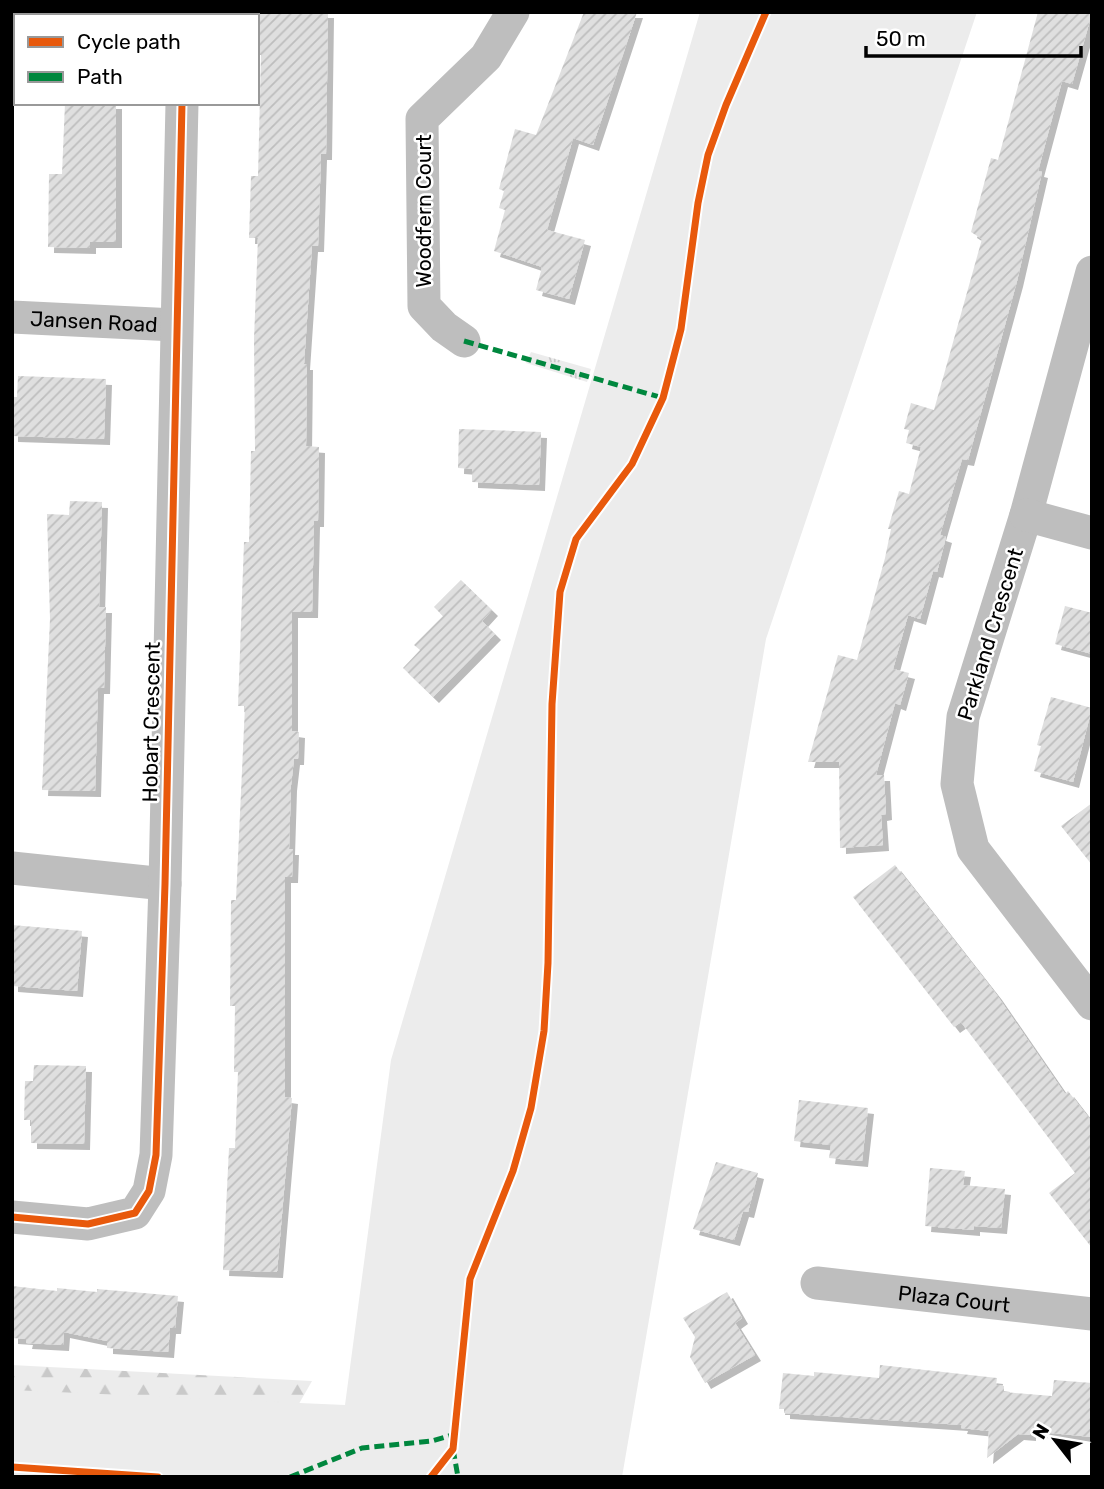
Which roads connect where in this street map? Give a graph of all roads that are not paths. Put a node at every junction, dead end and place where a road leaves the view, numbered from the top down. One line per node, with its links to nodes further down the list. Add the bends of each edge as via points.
1 (513, 12): 6 (street, Woodfern Court, via 486,57 422,119 424,306)
2 (182, 105): 5 (street, Hobart Crescent)
3 (1092, 272): 7 (street, Parkland Crescent)
4 (12, 317): 5 (street, Jansen Road)
5 (175, 325): 10 (street, Hobart Crescent)
6 (464, 341)
7 (1027, 515): 8 (street); 11 (street, Parkland Crescent, via 963,717 957,784 972,849)
8 (1092, 533)
9 (12, 868): 10 (street)
10 (165, 884): 12 (street, Hobart Crescent, via 156,1155 149,1191 135,1213 88,1224)
11 (1092, 1004)
12 (12, 1217)
13 (817, 1283): 14 (street, Plaza Court)
14 (1092, 1314)

